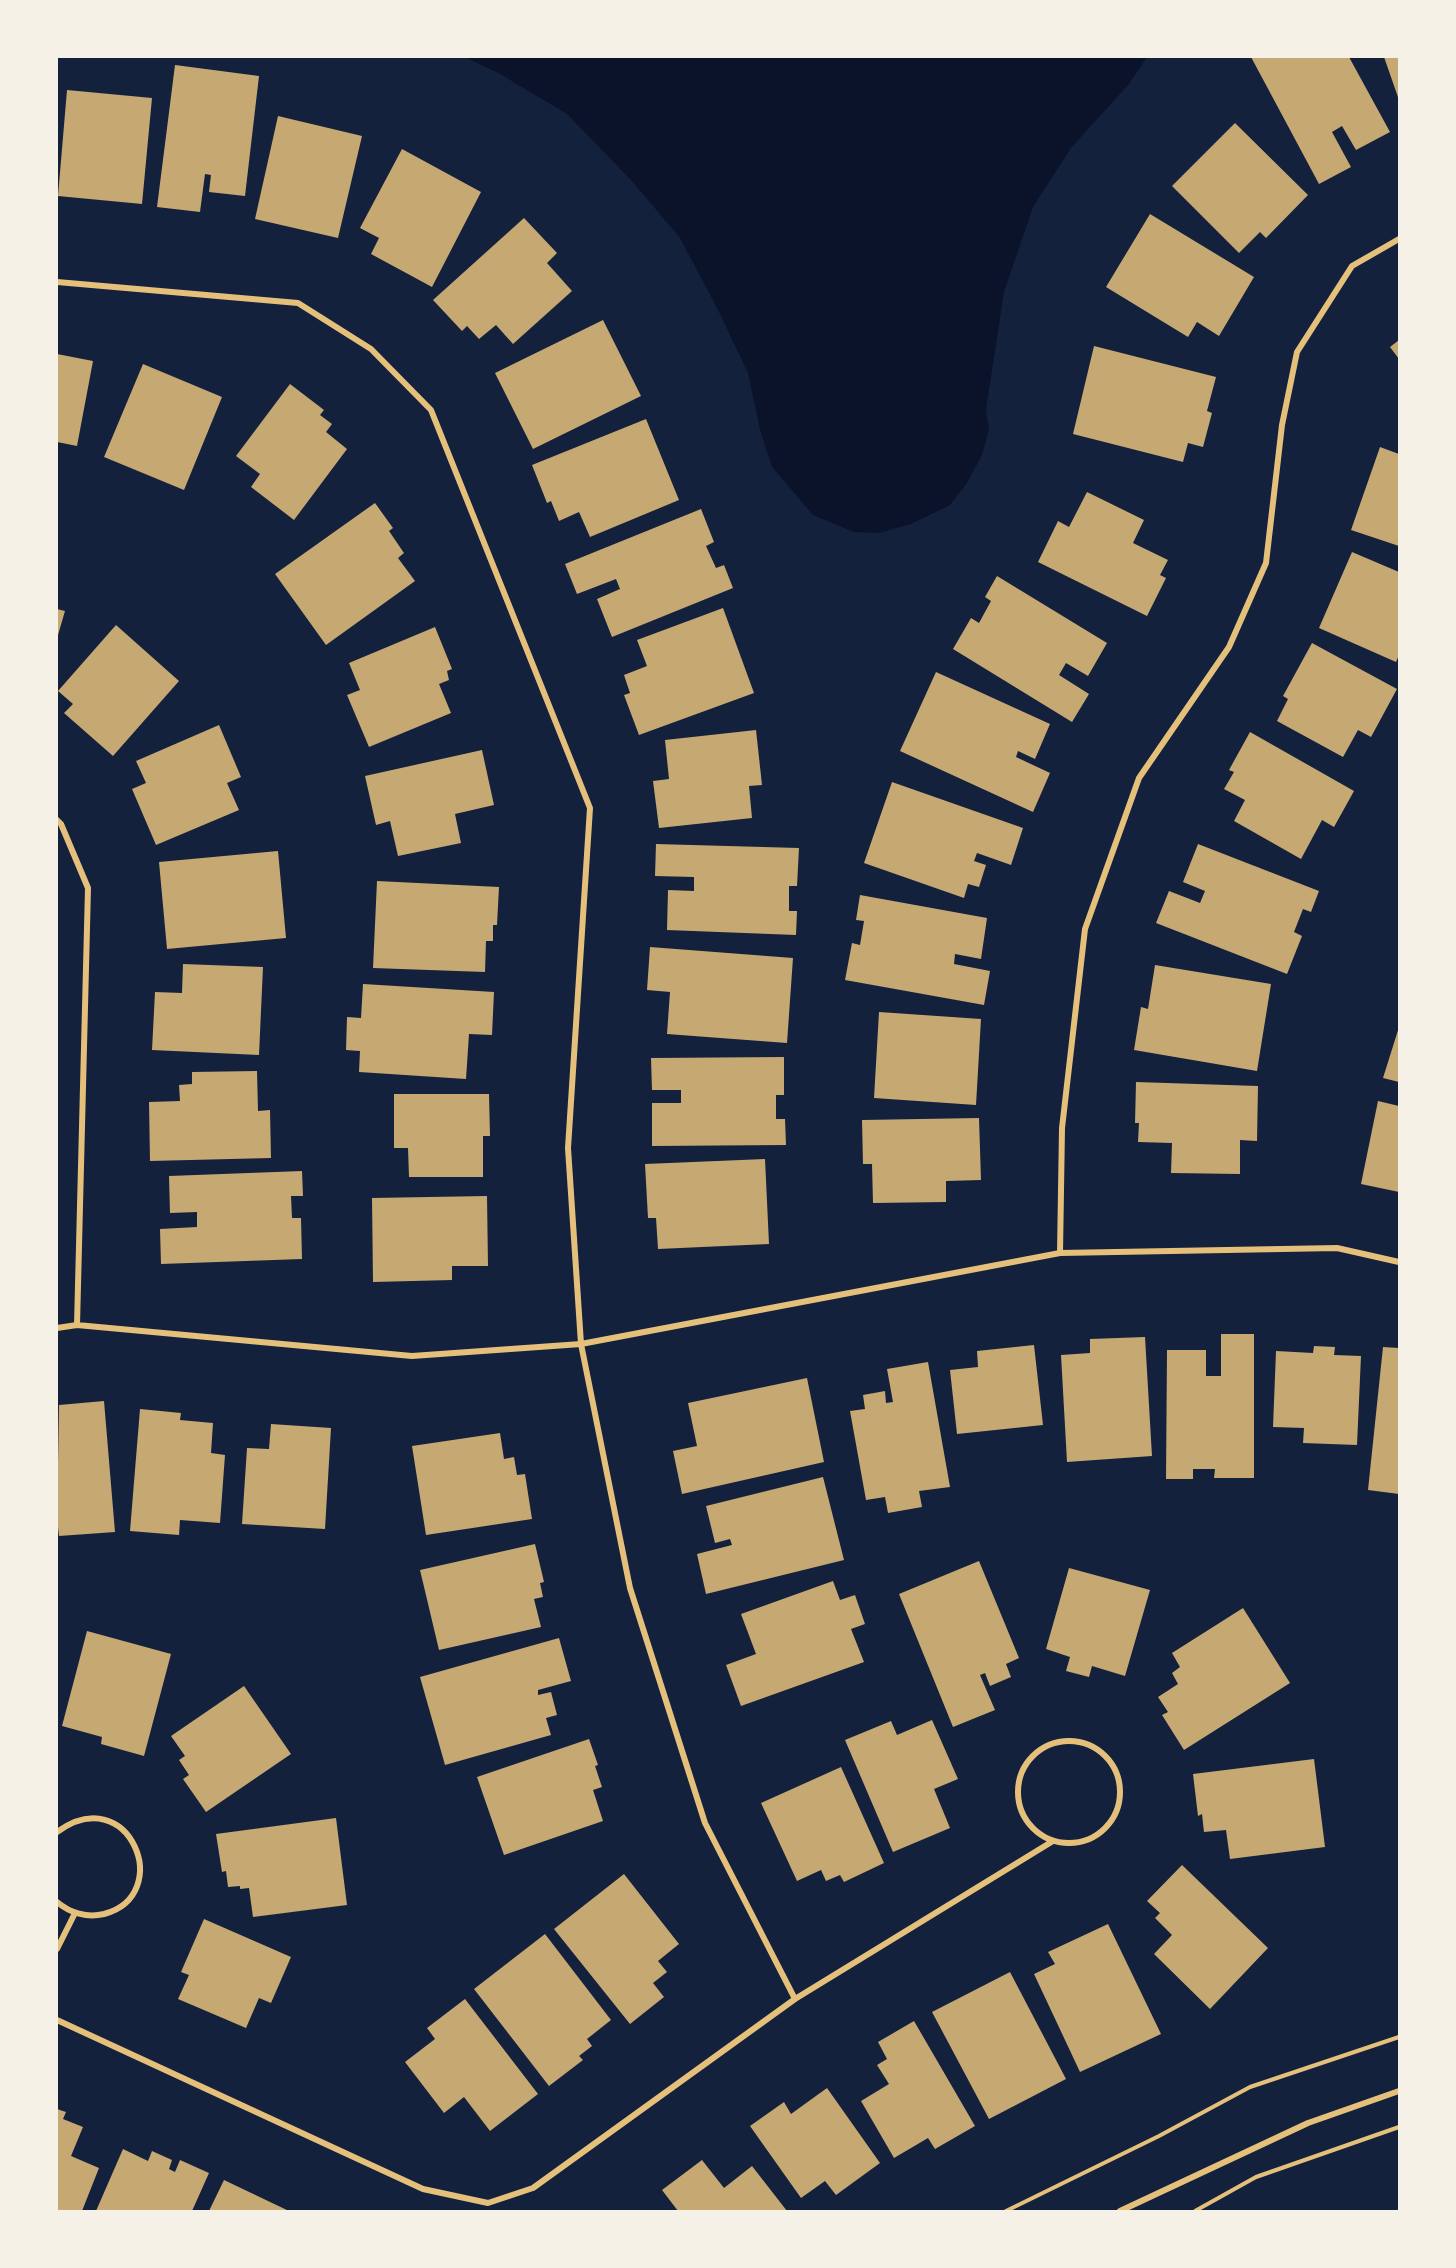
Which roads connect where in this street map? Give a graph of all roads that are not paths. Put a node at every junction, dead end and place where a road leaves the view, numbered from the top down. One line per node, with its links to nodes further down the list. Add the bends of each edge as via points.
1 (1399, 239): 4 (street, via 1352,266 1297,352 1282,425 1266,563 1229,647 1138,778 1085,930 1062,1128)
2 (57, 282): 8 (street, via 298,303 370,349 431,410 590,808 568,1148)
3 (57, 820): 6 (street, via 88,888)
4 (1060, 1253): 5 (street, via 1337,1248); 8 (street)
5 (1399, 1262)
6 (77, 1325): 7 (street); 8 (street, via 412,1356)
7 (57, 1328)
8 (581, 1344): 14 (street, via 630,1588 705,1823)
9 (57, 1832): 12 (street, via 70,1822 89,1817 108,1820 125,1830 136,1846 141,1864 138,1884 128,1900 113,1912 94,1917)
10 (1053, 1841): 10 (street, via 1073,1844 1093,1839 1108,1826 1118,1809 1121,1789 1115,1769 1103,1754 1085,1744 1065,1741 1046,1746 1030,1758 1021,1776 1018,1796 1024,1815 1035,1832); 14 (street)
11 (57, 1902): 12 (street)
12 (75, 1913): 13 (street)
13 (57, 1950)
14 (795, 2000): 15 (street, via 533,2188 488,2203 423,2189)
15 (57, 2020)
16 (1399, 2091): 17 (street, via 1308,2123)
17 (1120, 2211)

